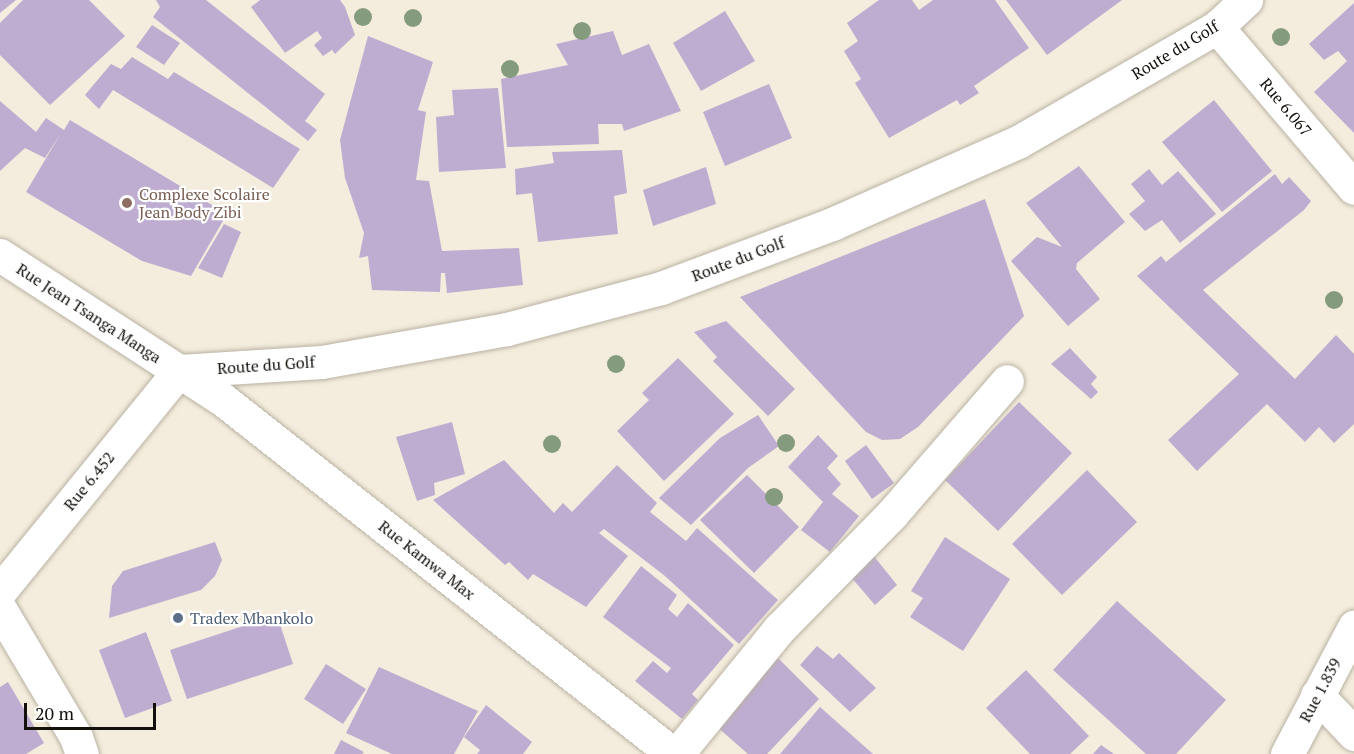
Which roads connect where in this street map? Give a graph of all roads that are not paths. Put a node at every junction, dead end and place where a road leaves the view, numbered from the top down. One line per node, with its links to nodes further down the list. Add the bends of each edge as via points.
1 (1246, 0): 2 (main road, Route du Golf)
2 (1217, 27): 3 (main road, Rue 6.067); 5 (main road, Route du Golf, via 1018,142 832,224 662,288 507,329 322,362)
3 (1354, 188)
4 (0, 255): 5 (main road, Rue Jean Tsanga Manga)
5 (179, 371): 7 (main road, Rue 6.452); 13 (main road, Rue Kamwa Max, via 222,399)
6 (1007, 381): 13 (main road, via 891,515 779,628)
7 (0, 591)
8 (0, 609): 12 (main road)
9 (1354, 627): 10 (main road, Rue 1.839)
10 (1317, 695): 11 (main road); 14 (main road, Rue 1.839)
11 (1354, 735)
12 (82, 754)
13 (675, 754)
14 (1287, 754)

